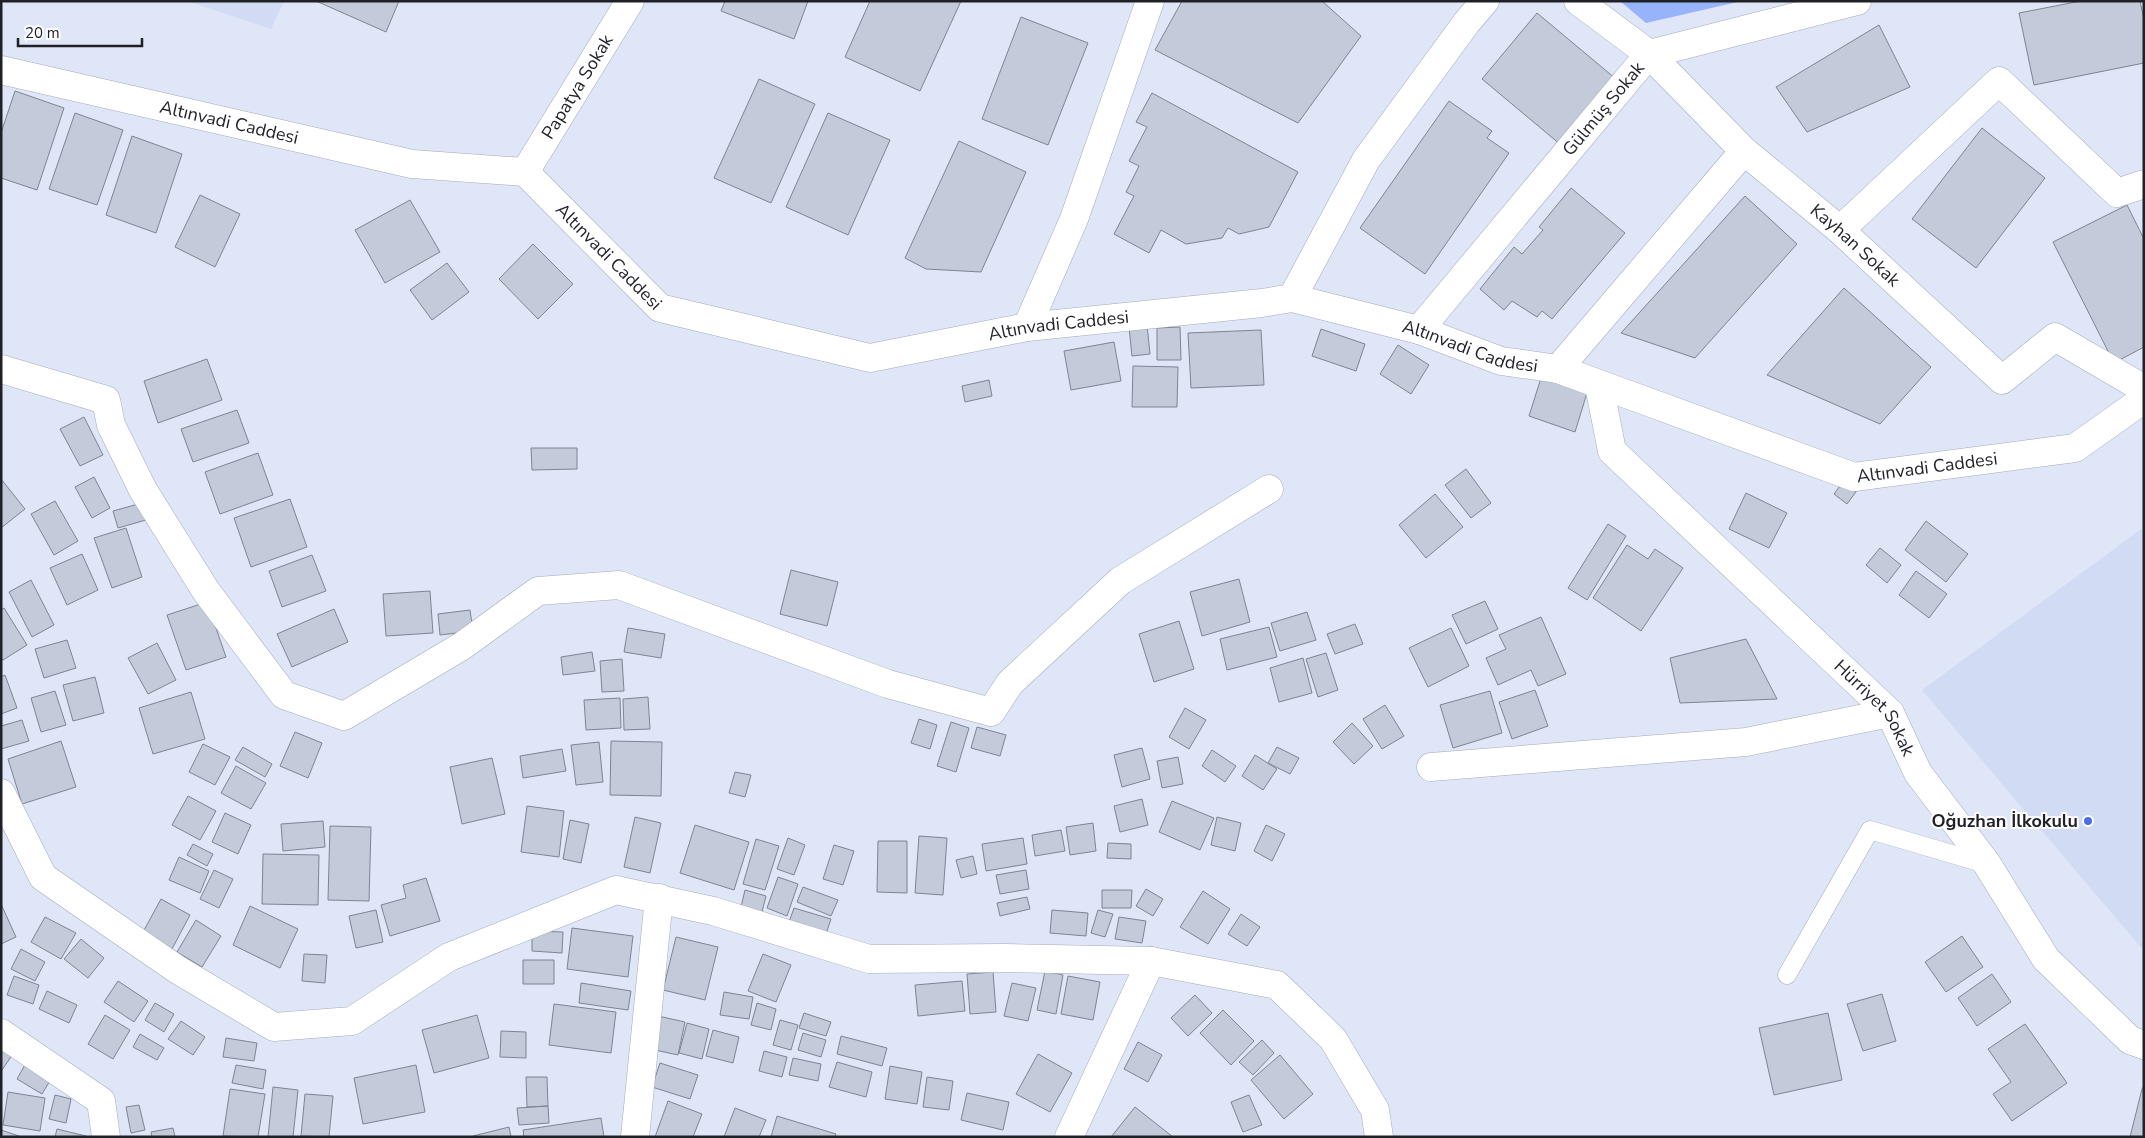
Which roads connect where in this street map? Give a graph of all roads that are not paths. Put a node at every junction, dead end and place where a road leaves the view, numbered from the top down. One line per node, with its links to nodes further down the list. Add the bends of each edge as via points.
1 (630, 1): 9 (street, Papatya Sokak)
2 (1150, 1): 13 (street, via 1074,219)
3 (1485, 1): 12 (street, via 1366,160)
4 (1578, 1): 6 (street, Kayhan Sokak)
5 (1857, 1): 6 (street, Gülmüş Sokak)
6 (1649, 54): 8 (street, Kayhan Sokak); 14 (street, Gülmüş Sokak)
7 (1, 70): 9 (street, Altınvadi Caddesi, via 412,164)
8 (1744, 151): 11 (street, Kayhan Sokak); 16 (street)
9 (524, 172): 13 (street, Altınvadi Caddesi, via 660,308 870,358)
10 (2144, 184): 11 (street, via 2117,193 1999,81)
11 (1840, 230): 18 (street, Kayhan Sokak, via 2002,380 2055,337)
12 (1292, 298): 13 (street, Altınvadi Caddesi); 14 (street, Altınvadi Caddesi)
13 (1027, 327)
14 (1419, 330): 16 (street, Altınvadi Caddesi, via 1501,361)
15 (1, 369): 20 (street, via 106,400 111,425 142,490 211,598 284,695 344,716 462,646 538,591 619,585 888,684 991,712 1010,683 1120,581)
16 (1558, 369): 17 (street, Altınvadi Caddesi)
17 (1599, 385): 19 (street, Altınvadi Caddesi, via 1854,477 2075,448); 21 (street, Hürriyet Sokak, via 1612,451)
18 (2144, 389)
19 (2144, 399)
20 (1269, 489)
21 (1890, 713): 22 (street, via 1746,742); 24 (street, Hürriyet Sokak, via 1918,773)
22 (1431, 767)
23 (1, 793): 25 (street, via 43,877 178,970 274,1027 352,1021 449,957 616,890)
24 (1987, 864): 27 (lane, via 1870,830); 29 (street, Hürriyet Sokak, via 2046,959 2130,1040)
25 (659, 898): 26 (street, via 713,911 869,960 1003,958); 31 (street)
26 (1151, 962): 32 (street); 33 (street, via 1277,985 1333,1039 1375,1110)
27 (1786, 975)
28 (1, 1034): 30 (street, via 101,1101)
29 (2144, 1045)
30 (106, 1137)
31 (635, 1137)
32 (1069, 1137)
33 (1379, 1137)

